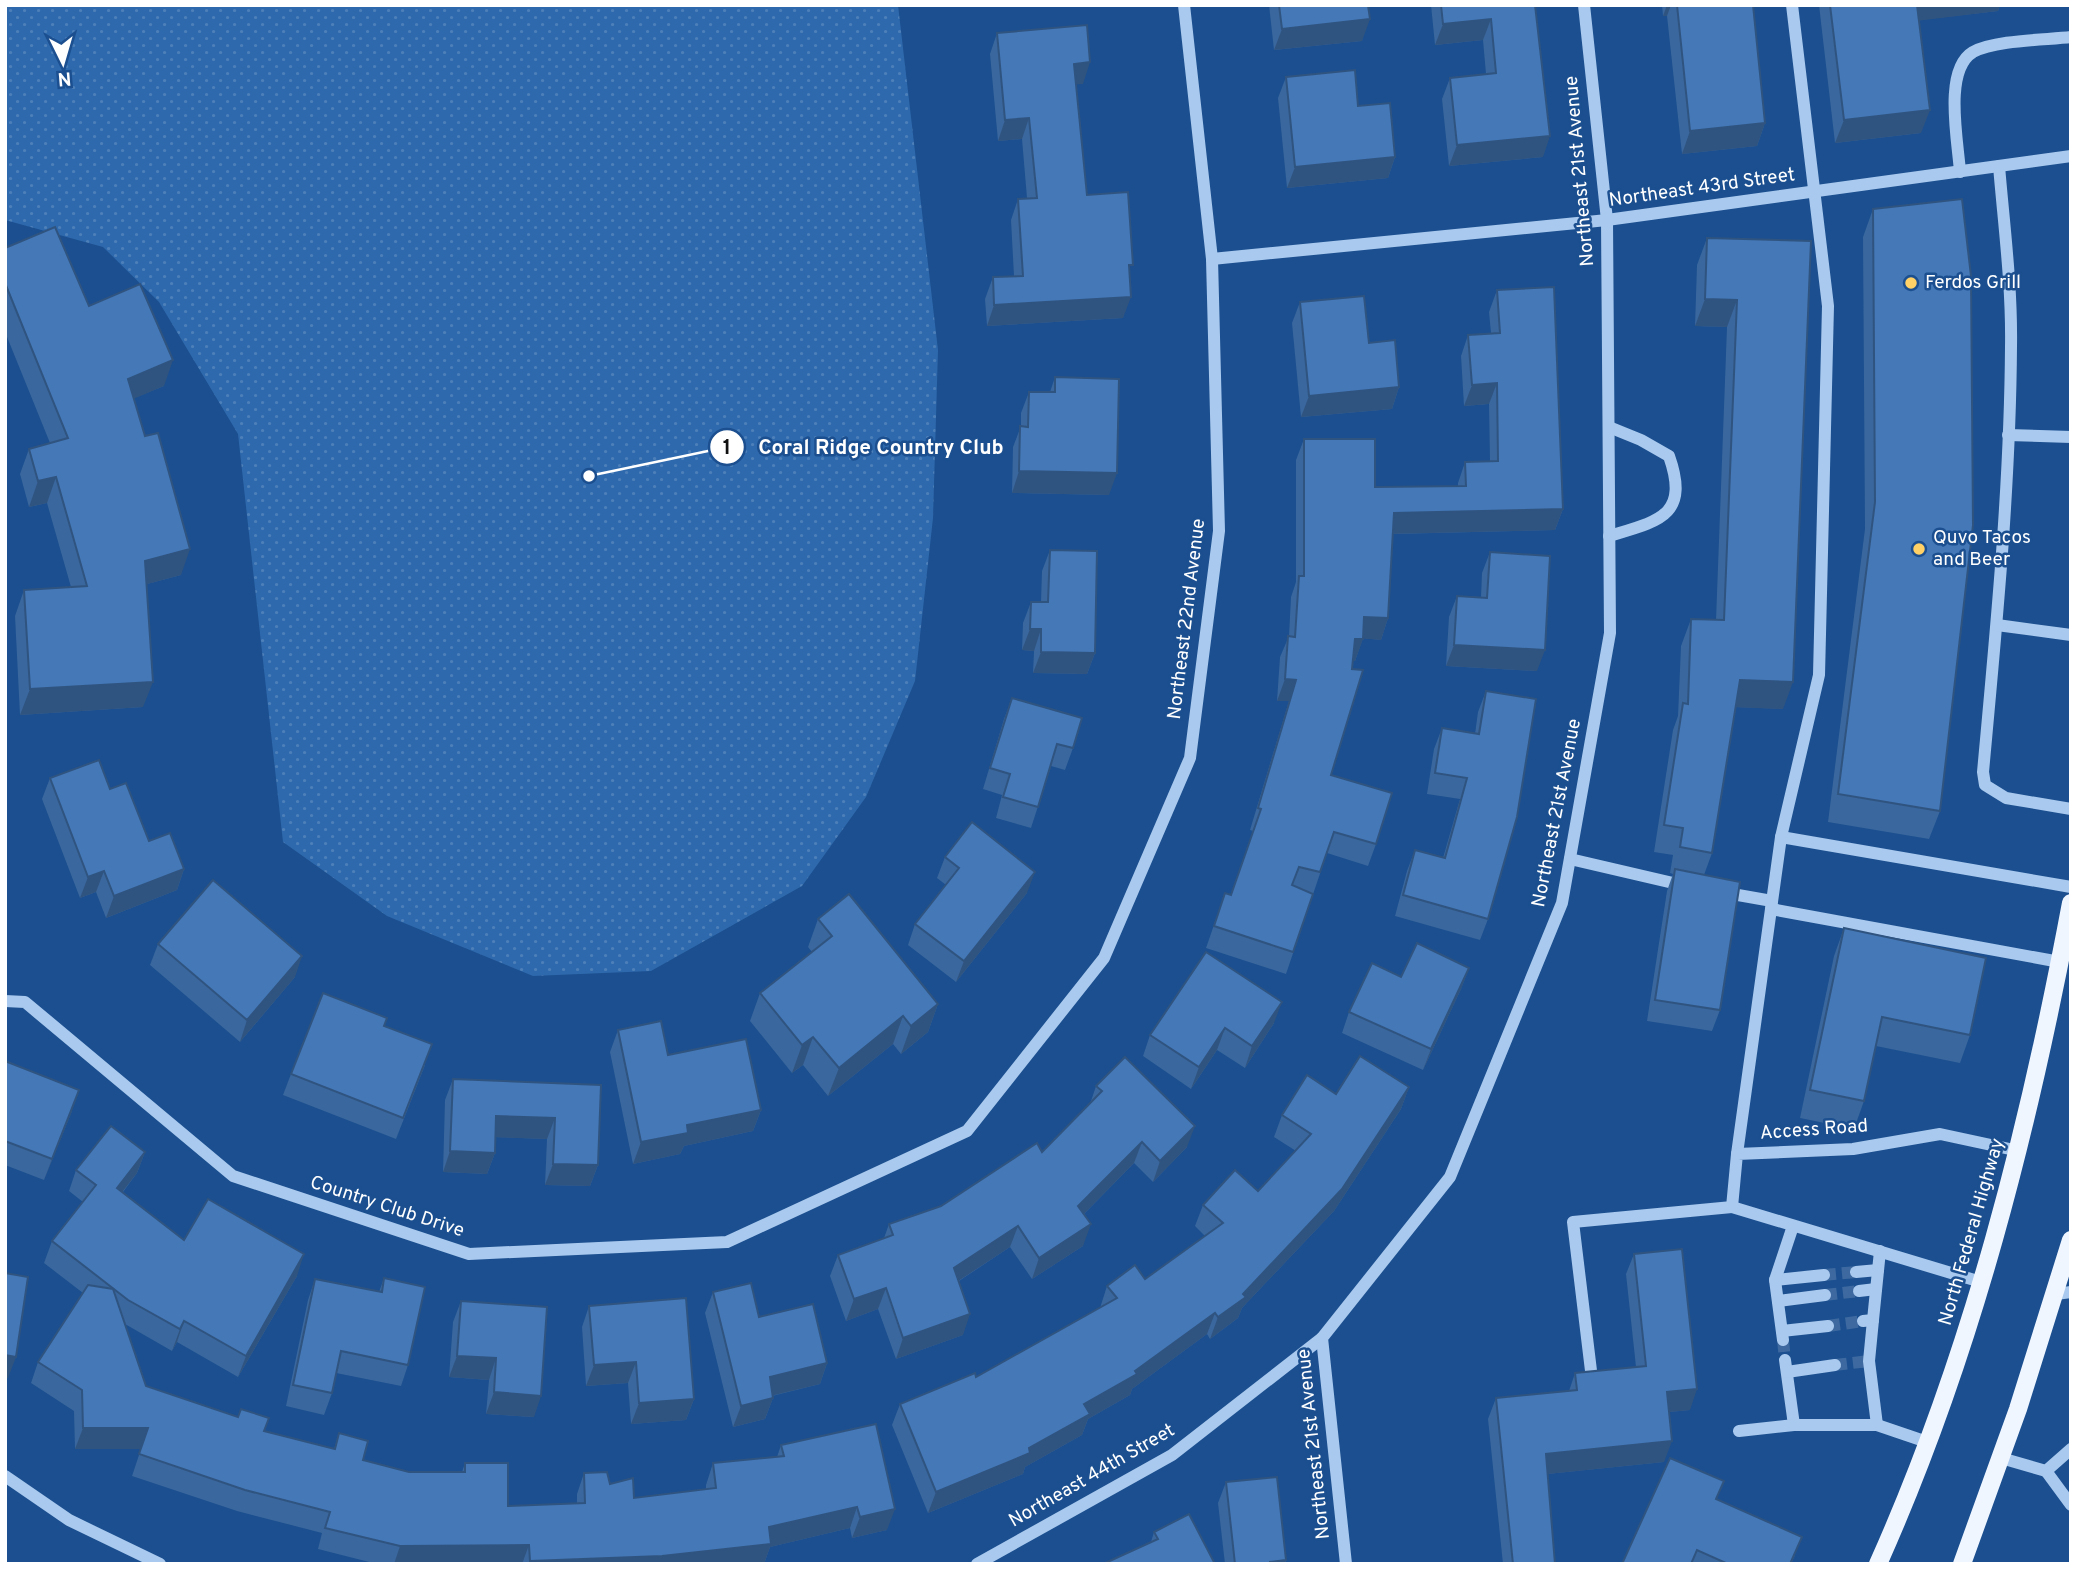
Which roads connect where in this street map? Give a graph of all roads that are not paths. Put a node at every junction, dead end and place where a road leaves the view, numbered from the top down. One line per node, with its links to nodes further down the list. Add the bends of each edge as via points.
1 (1184, 5): 10 (street, Northeast 22nd Avenue)
2 (1584, 5): 9 (street, Northeast 21st Avenue)
3 (1792, 5): 8 (street)
4 (2071, 37): 7 (street, via 1973,52 1959,66 1954,81)
5 (2071, 156): 6 (street, Northeast 43rd Street)
6 (1999, 166): 7 (street, Northeast 43rd Street); 12 (street, via 2010,289)
7 (1960, 172): 8 (street, Northeast 43rd Street)
8 (1813, 192): 9 (street, Northeast 43rd Street); 18 (street, via 1828,306 1819,675)
9 (1607, 220): 10 (street, Northeast 43rd Street); 11 (street, Northeast 21st Avenue)
10 (1212, 259): 25 (street, Northeast 22nd Avenue, via 1219,531 1189,758 1104,958)
11 (1609, 427): 14 (street, Northeast 21st Avenue); 14 (street, via 1669,456 1677,480 1676,501 1661,517)
12 (2008, 436): 13 (street); 15 (street)
13 (2071, 437)
14 (1609, 536): 19 (street, Northeast 21st Avenue, via 1610,633)
15 (1997, 625): 16 (street); 17 (street, via 1985,785 2006,798)
16 (2071, 635)
17 (2071, 809)
18 (1782, 837): 20 (street); 22 (street)
19 (1570, 859): 22 (street); 43 (street, Northeast 21st Avenue, via 1562,903 1450,1177)
20 (2071, 887)
21 (2071, 903): 23 (main road, North Federal Highway)
22 (1772, 905): 23 (street); 27 (street)
23 (2060, 962): 26 (main road, North Federal Highway)
24 (5, 1001): 25 (street, Country Club Drive, via 25,1002 233,1176 469,1254 727,1242)
25 (967, 1131)
26 (2019, 1151): 27 (street, Access Road, via 1940,1134 1853,1149); 36 (main road, North Federal Highway)
27 (1737, 1154): 28 (street, Access Road)
28 (1732, 1207): 29 (street); 45 (street, via 1573,1222)
29 (1793, 1226): 31 (street); 35 (street)
30 (2071, 1240): 39 (main road)
31 (1880, 1251): 32 (street); 36 (street)
32 (1878, 1270): 33 (street); 37 (street)
33 (1856, 1272)
34 (1824, 1275): 35 (street)
35 (1775, 1280): 41 (street)
36 (1981, 1282): 49 (main road, North Federal Highway)
37 (1877, 1289): 38 (street); 47 (street, via 1868,1321)
38 (1859, 1291)
39 (2063, 1293): 51 (main road)
40 (1825, 1295): 41 (street)
41 (1778, 1301): 42 (street, via 1782,1336)
42 (1828, 1326)
43 (1322, 1338): 56 (street, Northeast 44th Street, via 1172,1455); 57 (street, Northeast 21st Avenue)
44 (1835, 1365): 46 (street, via 1786,1366)
45 (1592, 1379)
46 (1794, 1425): 47 (street); 48 (street)
47 (1877, 1425): 49 (street)
48 (1739, 1431)
49 (1927, 1442): 58 (main road, North Federal Highway)
50 (2071, 1449): 52 (street)
51 (2001, 1458): 52 (street); 59 (main road)
52 (2046, 1471): 54 (street)
53 (5, 1476): 55 (street, via 69,1520)
54 (2071, 1505)
55 (160, 1564)
56 (977, 1564)
57 (1346, 1564)
58 (1878, 1564)
59 (1962, 1564)

